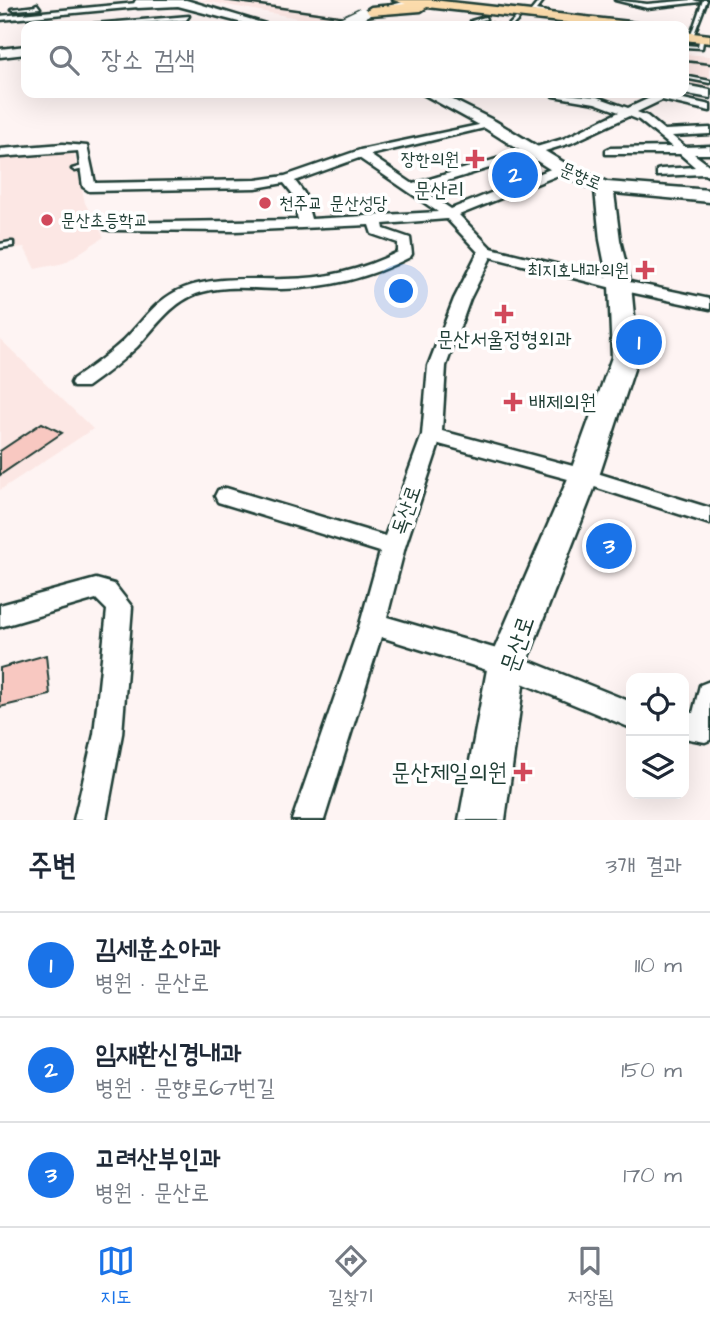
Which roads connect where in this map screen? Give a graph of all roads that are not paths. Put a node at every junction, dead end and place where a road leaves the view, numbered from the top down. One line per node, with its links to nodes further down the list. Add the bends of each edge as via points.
1 (150, 0): 9 (street)
2 (542, 0): 23 (lane, via 534,11)
3 (619, 0): 7 (street, via 647,6)
4 (705, 0): 24 (lane)
5 (176, 1): 9 (main road); 12 (main road)
6 (412, 1): 10 (main road); 11 (main road); 13 (main road)
7 (696, 2)
8 (47, 3): 14 (street)
9 (140, 3): 15 (street)
10 (452, 4): 11 (main road); 13 (main road); 21 (main road)
11 (369, 6): 19 (main road, bridge)
12 (202, 7): 17 (street); 18 (main road)
13 (473, 8): 22 (main road)
14 (0, 11)
15 (0, 18)
16 (485, 18): 20 (lane)
17 (188, 21)
18 (249, 21)
19 (345, 21)
20 (473, 21)
21 (573, 21)
22 (586, 21)
23 (613, 21)
24 (695, 38): 25 (lane)
25 (710, 48)
26 (21, 51): 27 (main road)
27 (0, 53)
28 (689, 78): 29 (lane)
29 (710, 82)
30 (689, 90): 31 (main road)
31 (710, 94)
32 (438, 98): 38 (main road, 문향로)
33 (584, 98): 37 (street)
34 (659, 98): 37 (street)
35 (675, 98): 36 (street)
36 (710, 108)
37 (630, 112): 40 (street); 42 (street, via 567,141)
38 (489, 124): 42 (main road, 문향로); 46 (street)
39 (710, 131): 40 (street)
40 (661, 133): 43 (street)
41 (710, 150): 43 (street)
42 (530, 151): 47 (main road, 문향로); 52 (street)
43 (681, 151): 44 (street); 48 (street)
44 (610, 152)
45 (0, 153): 50 (street, via 83,148 81,168 89,187 256,184)
46 (360, 154): 50 (street); 52 (street)
47 (562, 169): 51 (main road, 문향로); 54 (street)
48 (709, 171): 49 (street)
49 (661, 173)
50 (287, 179): 56 (street, via 298,193)
51 (604, 187): 53 (main road, 문향로); 61 (main road, 문산로)
52 (412, 188): 54 (street)
53 (710, 197)
54 (450, 214): 55 (street); 60 (street)
55 (376, 220): 56 (street); 63 (street, via 377,231 405,241 405,254 380,268 339,280 217,283 190,291 162,304 137,336)
56 (305, 222): 57 (street, via 207,228)
57 (110, 226)
58 (10, 244): 59 (lane)
59 (0, 246)
60 (486, 251): 61 (street); 64 (street, 독산로, via 437,366)
61 (620, 285): 62 (street); 65 (main road, 문산로, via 625,357)
62 (710, 304)
63 (80, 383)
64 (432, 435): 65 (street); 68 (street, 독산로)
65 (584, 476): 67 (street); 71 (main road, 문산로)
66 (226, 496): 68 (street)
67 (710, 516)
68 (393, 547): 70 (street, 독산로)
69 (0, 616): 77 (street, via 96,589 105,591 120,607 108,734)
70 (373, 624): 71 (street); 78 (street, 독산로)
71 (507, 664): 75 (street); 79 (main road, 문산로)
72 (710, 694): 73 (street)
73 (710, 701): 74 (street)
74 (709, 710): 76 (street, via 705,727)
75 (626, 713)
76 (689, 725)
77 (90, 820)
78 (308, 820)
79 (482, 820)

